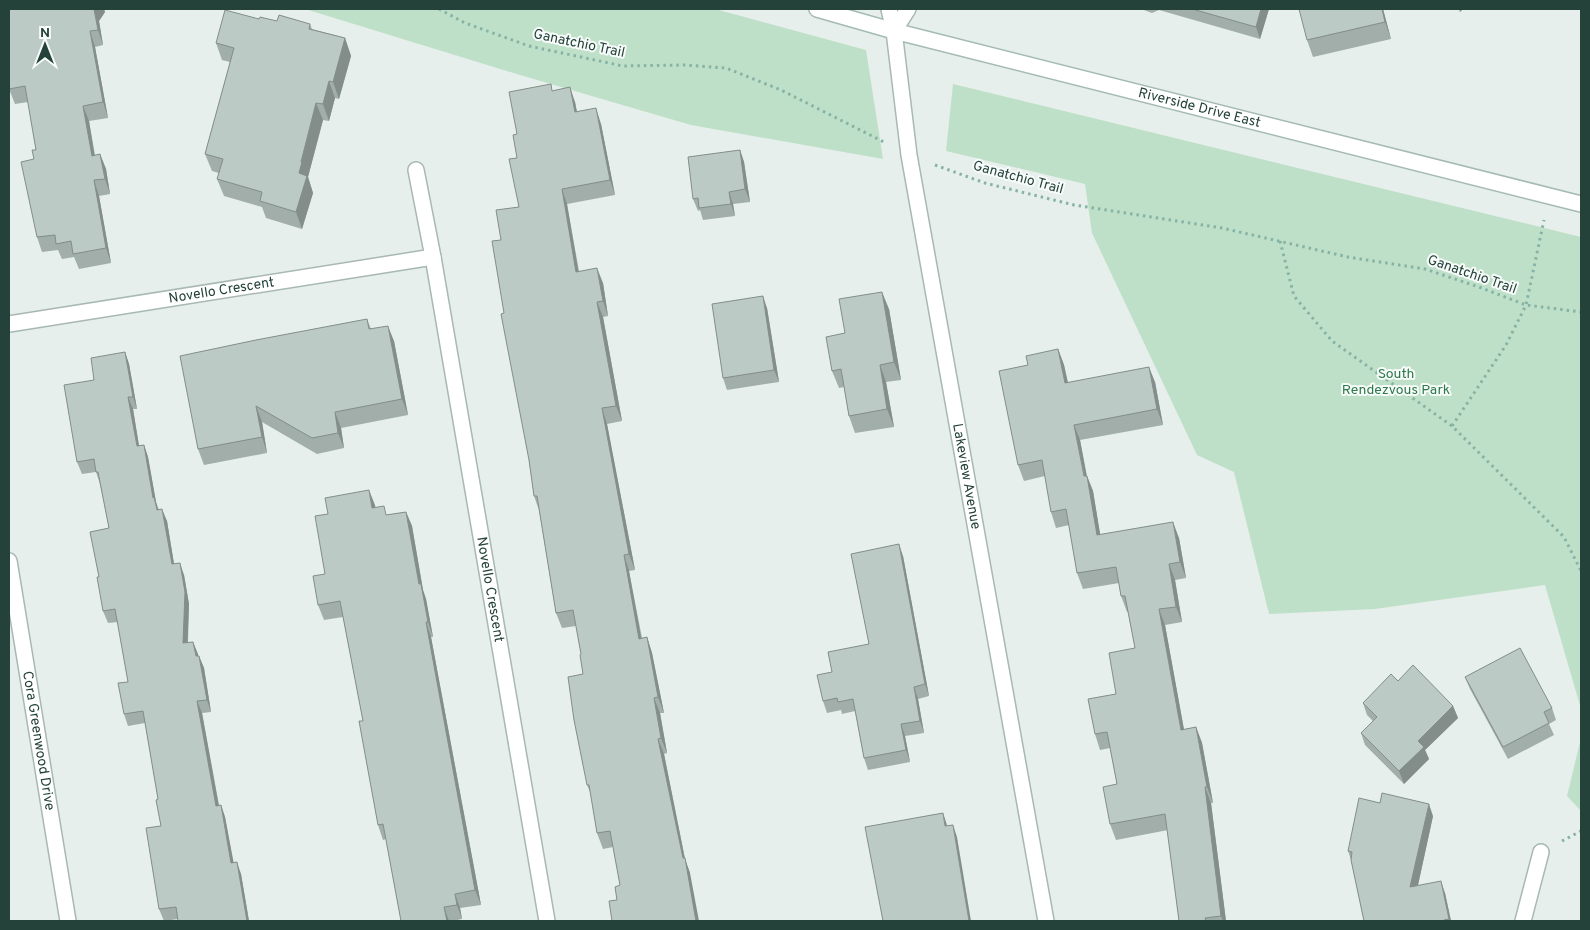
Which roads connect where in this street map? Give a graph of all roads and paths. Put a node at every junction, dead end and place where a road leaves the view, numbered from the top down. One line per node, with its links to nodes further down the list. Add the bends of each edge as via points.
1 (439, 9): 6 (path, Ganatchio Trail, via 465,23 529,46 623,66 726,68 781,90)
2 (817, 9): 5 (street, Riverside Drive East)
3 (889, 9): 5 (street, Lakeview Avenue)
4 (908, 9): 5 (street)
5 (894, 30): 6 (street, Lakeview Avenue); 8 (street, Riverside Drive East)
6 (909, 155): 10 (path, Ganatchio Trail, via 985,183 1074,205 1222,228); 21 (street, Lakeview Avenue)
7 (416, 170): 11 (street, Novello Crescent)
8 (1549, 196): 9 (street, Riverside Drive East); 12 (path)
9 (1581, 204)
10 (1280, 241): 12 (path, Ganatchio Trail, via 1425,270); 15 (path, via 1294,296 1332,341)
11 (433, 257): 14 (street, Novello Crescent); 20 (street, Novello Crescent)
12 (1526, 305): 13 (path, Ganatchio Trail); 15 (path, via 1506,344)
13 (1581, 312)
14 (9, 324)
15 (1452, 426): 17 (path, via 1564,537)
16 (9, 562): 19 (street, Cora Greenwood Drive)
17 (1581, 571)
18 (1541, 852): 22 (street)
19 (68, 921)
20 (547, 921)
21 (1046, 921)
22 (1524, 921)

